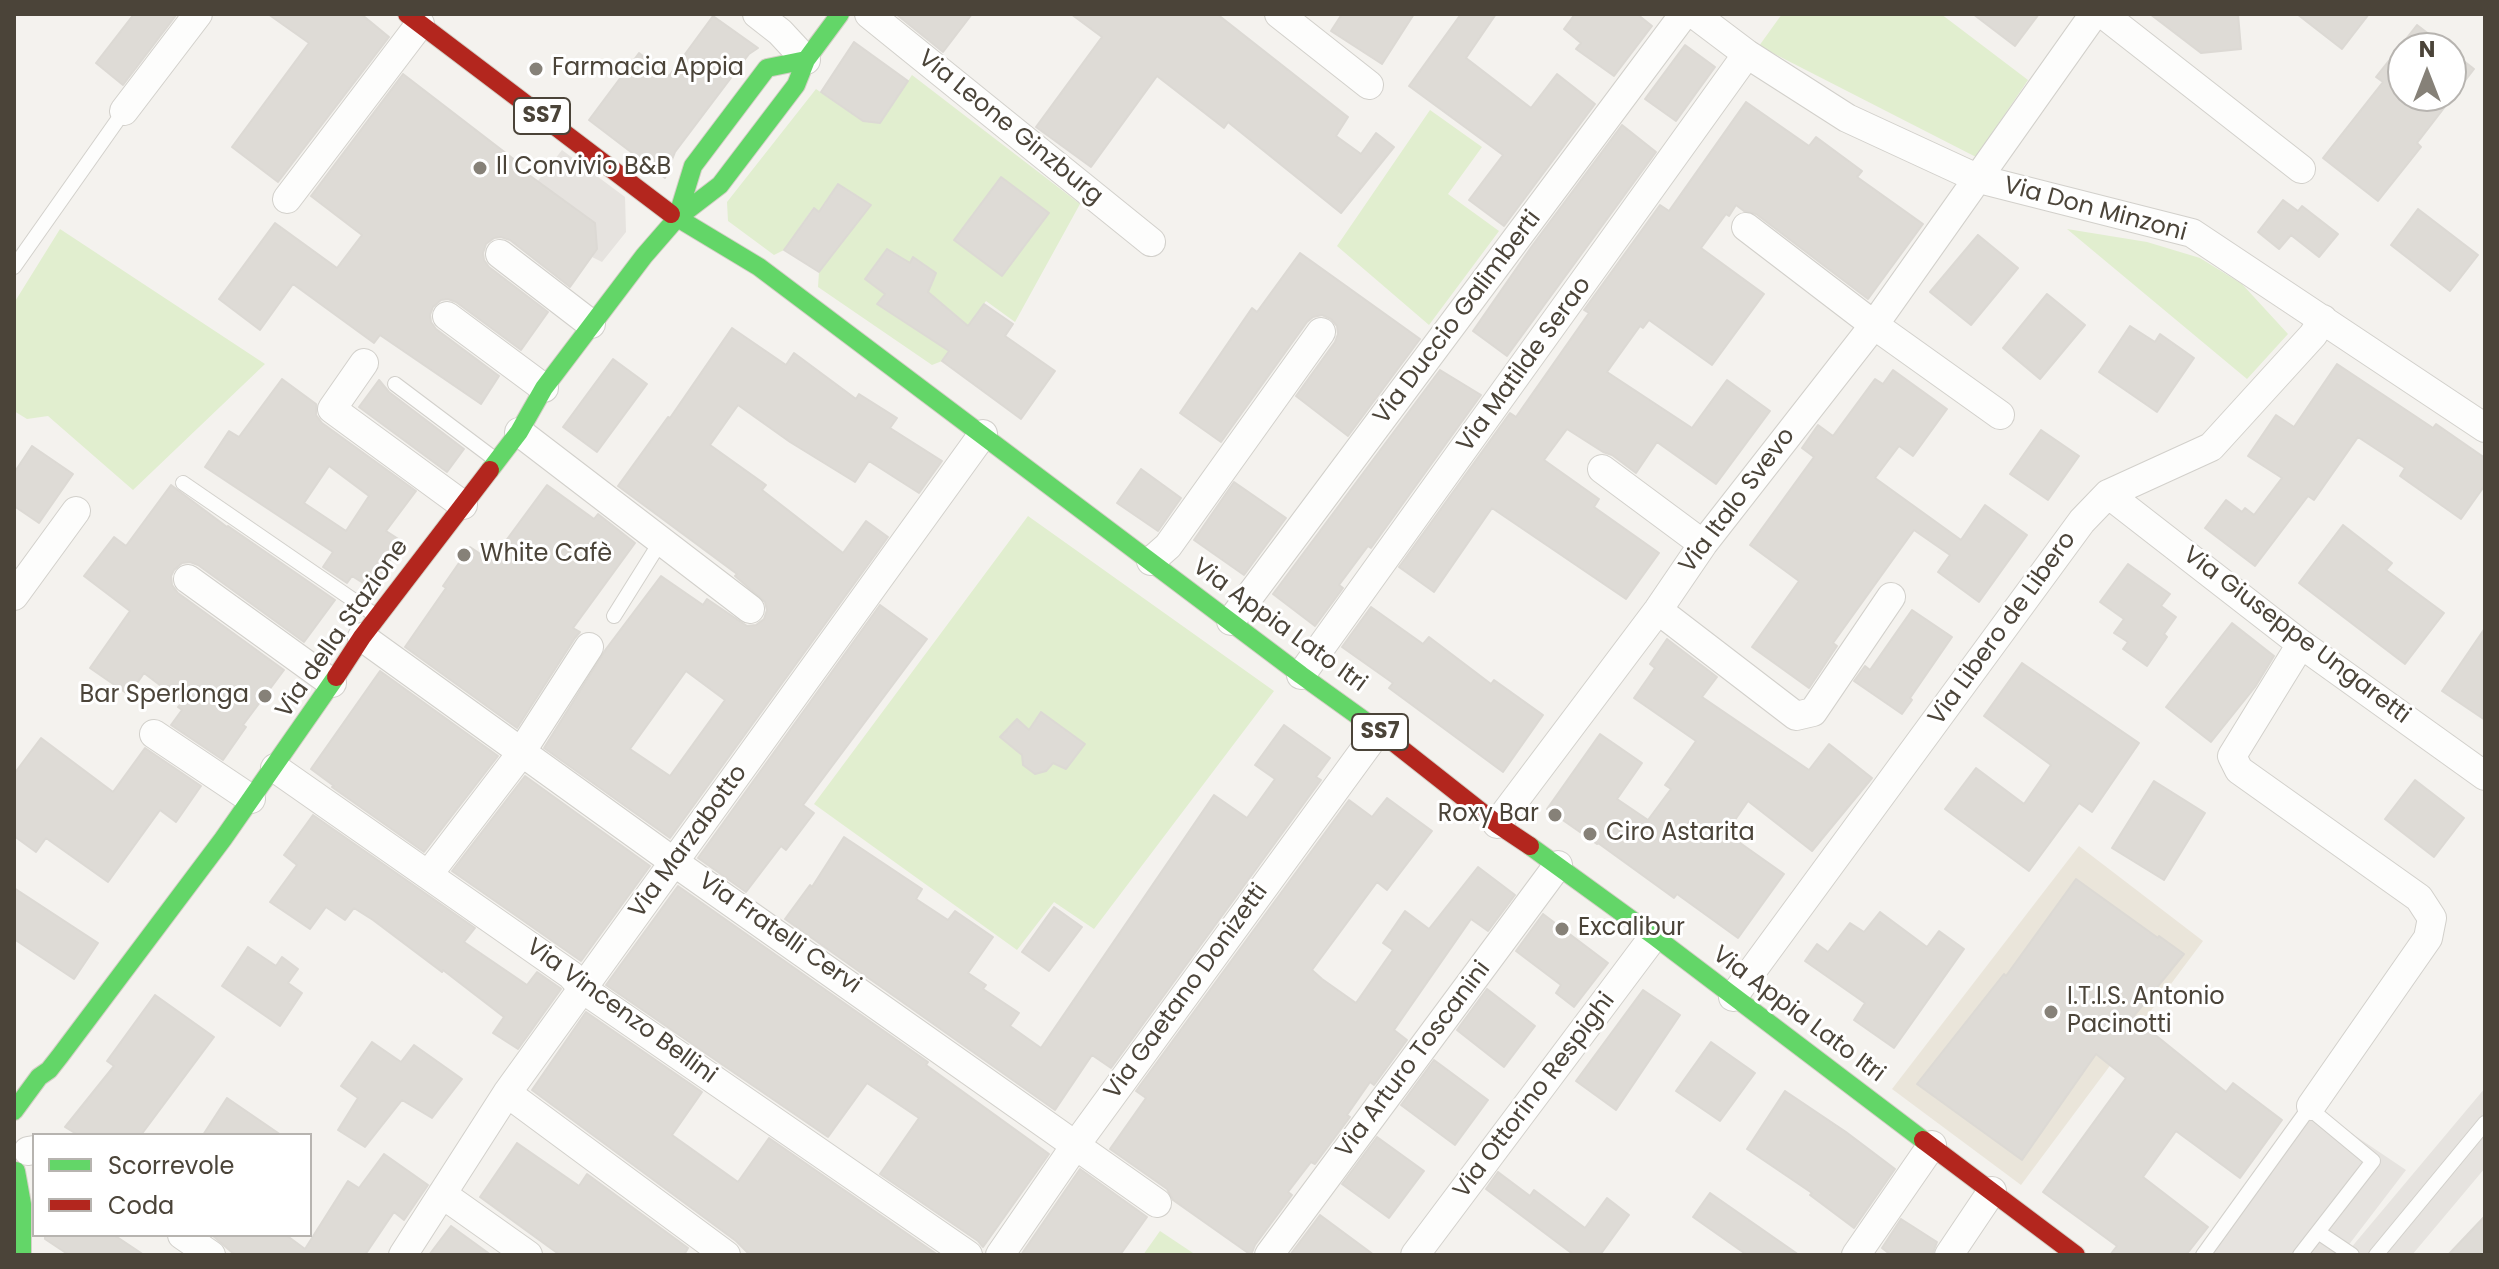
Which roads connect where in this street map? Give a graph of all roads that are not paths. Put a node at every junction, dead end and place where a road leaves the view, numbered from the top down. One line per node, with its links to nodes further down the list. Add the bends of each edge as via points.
1 (198, 14): 14 (street)
2 (757, 14): 12 (street)
3 (840, 14): 12 (main road)
4 (869, 14): 20 (street, Via Leone Ginzburg)
5 (1279, 14): 13 (street)
6 (1684, 14): 50 (street, Via Duccio Galimberti)
7 (1694, 14): 11 (street, Via Don Minzoni)
8 (2094, 14): 16 (street, Via Italo Svevo)
9 (2103, 14): 15 (street)
10 (414, 19): 17 (street); 18 (main road, SS7)
11 (1747, 54): 16 (street, Via Don Minzoni, via 1847,118); 54 (street, Via Matilde Serao)
12 (806, 60): 18 (main road, via 796,85 720,185); 18 (main road, via 767,68 693,166)
13 (1369, 85)
14 (124, 111): 22 (lane)
15 (2301, 169)
16 (1979, 179): 24 (street, Via Don Minzoni, via 2192,233); 26 (street, Via Italo Svevo)
17 (287, 199)
18 (677, 218): 25 (main road, Via della Stazione); 34 (main road, Via Appia Lato Itri / SS7, via 759,267)
19 (1746, 227): 26 (street)
20 (1151, 242)
21 (500, 254): 25 (street)
22 (14, 267)
23 (447, 316): 30 (street)
24 (2323, 319): 32 (street, Via Don Minzoni); 38 (street, Via Libero de Libero, via 2211,447)
25 (591, 324): 30 (main road, Via della Stazione)
26 (1874, 325): 31 (street); 42 (street, Via Italo Svevo)
27 (1321, 332): 43 (street, via 1168,546)
28 (364, 363): 39 (street, via 332,409)
29 (395, 384): 35 (lane)
30 (544, 388): 33 (main road, Via della Stazione)
31 (2000, 415)
32 (2485, 428)
33 (519, 432): 35 (main road, Via della Stazione); 41 (street)
34 (983, 434): 43 (main road, Via Appia Lato Itri / SS7); 63 (street, Via Marzabotto)
35 (496, 460): 39 (main road, Via della Stazione)
36 (1602, 469): 42 (street)
37 (183, 483): 51 (lane)
38 (2108, 494): 52 (street, Via Giuseppe Ungaretti); 68 (street, Via Libero de Libero, via 2073,534)
39 (463, 505): 51 (main road, Via della Stazione)
40 (76, 511): 45 (street)
41 (661, 541): 47 (street); 49 (lane)
42 (1703, 544): 48 (street, Via Italo Svevo)
43 (1151, 561): 50 (main road, Via Appia Lato Itri / SS7)
44 (188, 579): 55 (street)
45 (14, 596)
46 (1891, 597): 48 (street, via 1813,712 1796,716)
47 (750, 609)
48 (1658, 610): 62 (street, Via Italo Svevo)
49 (614, 616)
50 (1231, 621): 54 (main road, Via Appia Lato Itri / SS7)
51 (370, 627): 55 (main road, Via della Stazione); 58 (street, Via Fratelli Cervi)
52 (2301, 644): 60 (street, Via Giuseppe Ungaretti); 71 (street, via 2232,756 2239,770 2419,898 2432,918 2428,938)
53 (589, 647): 58 (street)
54 (1301, 675): 56 (main road, Via Appia Lato Itri / SS7)
55 (332, 683): 59 (main road, Via della Stazione)
56 (1378, 731): 62 (main road, Via Appia Lato Itri / SS7); 76 (street, Via Gaetano Donizetti)
57 (154, 734): 61 (street)
58 (521, 752): 63 (street, Via Fratelli Cervi); 65 (street)
59 (275, 768): 61 (main road, Via della Stazione); 65 (street, Via Vincenzo Bellini)
60 (2485, 776)
61 (251, 799): 69 (main road, Via della Stazione)
62 (1497, 824): 64 (main road, Via Appia Lato Itri / SS7)
63 (674, 862): 67 (street, Via Marzabotto); 76 (street, Via Fratelli Cervi)
64 (1558, 865): 66 (main road, Via Appia Lato Itri / SS7); 91 (street, Via Arturo Toscanini)
65 (428, 875): 67 (street, Via Vincenzo Bellini, via 571,975)
66 (1654, 936): 68 (main road, Via Appia Lato Itri / SS7); 92 (street, Via Ottorino Respighi)
67 (584, 990): 70 (street, Via Marzabotto); 89 (street, Via Vincenzo Bellini)
68 (1733, 997): 75 (main road, Via Appia Lato Itri / SS7)
69 (49, 1070): 72 (main road, Via della Stazione); 73 (main road, Via della Stazione)
70 (507, 1093): 79 (street, Via Marzabotto); 88 (street)
71 (2310, 1107): 81 (lane, via 2373,1161); 96 (lane)
72 (14, 1111)
73 (36, 1114)
74 (2485, 1123): 99 (lane)
75 (1932, 1145): 78 (main road, Via Appia Lato Itri / SS7); 93 (street)
76 (1075, 1146): 80 (street, Via Fratelli Cervi); 90 (street, Via Gaetano Donizetti)
77 (23, 1155): 84 (main road)
78 (1992, 1191): 94 (street); 95 (main road, Via Appia Lato Itri / SS7)
79 (442, 1194): 86 (street, Via Marzabotto); 87 (street)
80 (1157, 1203)
81 (2318, 1232): 97 (lane); 98 (lane)
82 (185, 1237): 85 (street)
83 (14, 1244): 84 (main road)
84 (21, 1255)
85 (211, 1255)
86 (403, 1255)
87 (528, 1255)
88 (726, 1255)
89 (968, 1255)
90 (1000, 1255)
91 (1269, 1255)
92 (1415, 1255)
93 (1856, 1255)
94 (1949, 1255)
95 (2076, 1255)
96 (2203, 1255)
97 (2300, 1255)
98 (2352, 1255)
99 (2376, 1255)

